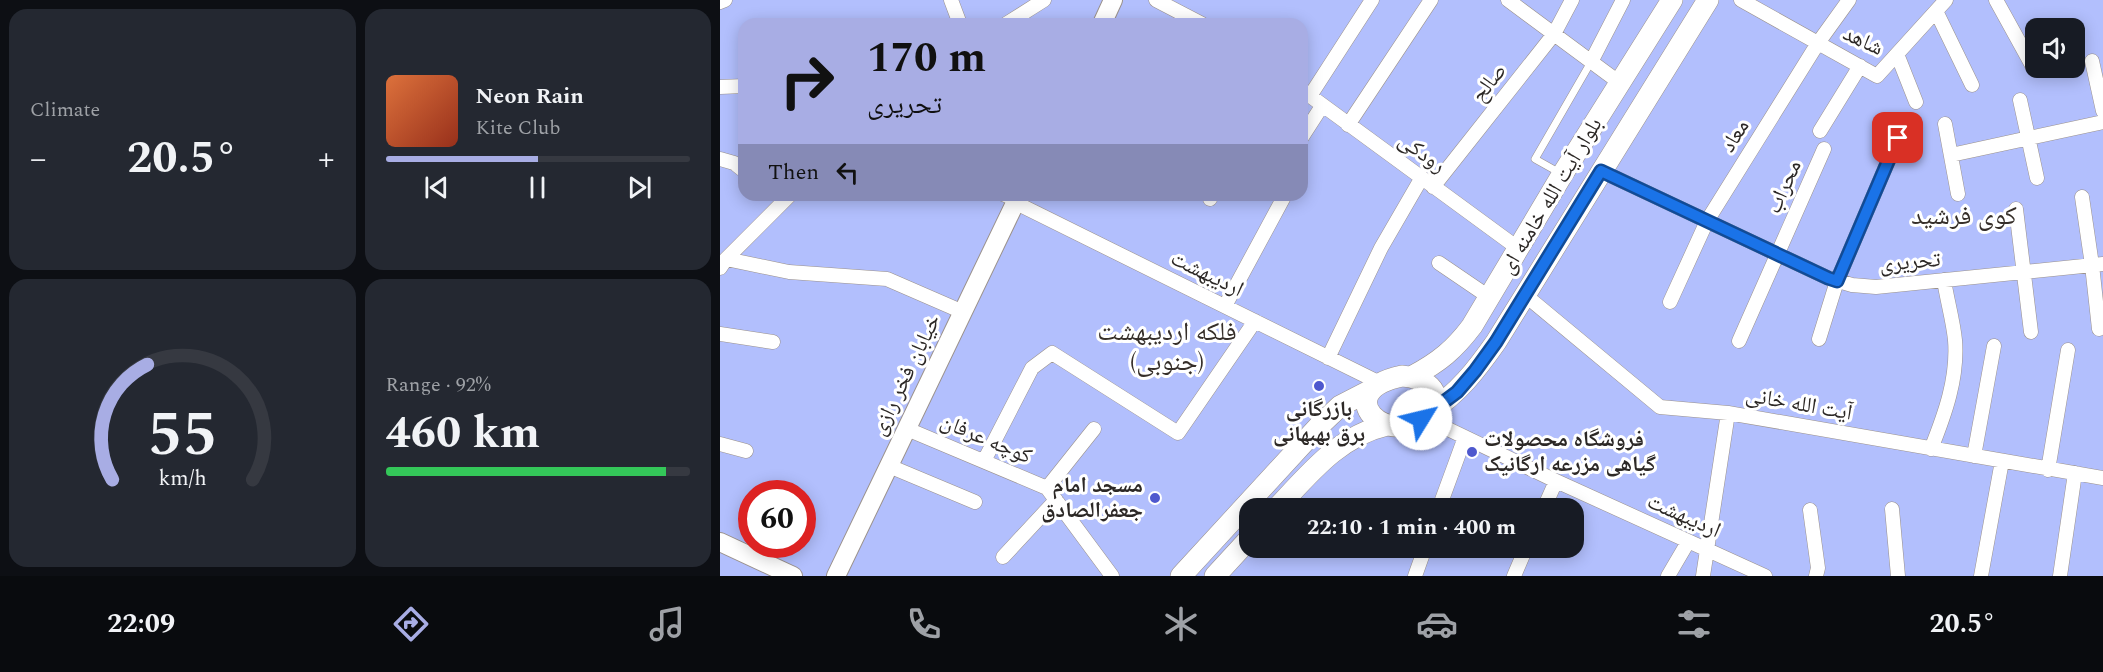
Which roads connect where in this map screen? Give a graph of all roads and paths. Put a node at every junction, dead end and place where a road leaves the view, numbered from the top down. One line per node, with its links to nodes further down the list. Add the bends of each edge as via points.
1 (725, 0): 17 (street)
2 (951, 0): 19 (street)
3 (1044, 0): 20 (street)
4 (1113, 0): 21 (main road)
5 (1156, 0): 22 (street)
6 (1372, 0): 34 (street)
7 (1431, 0): 42 (street)
8 (1508, 0): 23 (street)
9 (1572, 0): 23 (street, صالح)
10 (1623, 0): 28 (street)
11 (1672, 0): 30 (main road, بلوار آیت الله خامنه ای)
12 (1708, 0): 52 (main road, بلوار آیت الله خامنه ای)
13 (1741, 0): 24 (street, شاهد)
14 (1849, 0): 24 (street, معاد)
15 (1946, 0): 18 (street, شاهد)
16 (1996, 0): 25 (street)
17 (720, 2)
18 (1936, 11): 26 (street, شاهد); 31 (street)
19 (958, 18)
20 (1024, 18)
21 (1105, 18)
22 (1190, 18)
23 (1554, 34): 28 (street); 56 (street, صالح)
24 (1818, 43): 29 (street, شاهد); 64 (street, معاد)
25 (2025, 53)
26 (1897, 54): 29 (street, شاهد, via 1877,76); 37 (street)
27 (2092, 61): 39 (street)
28 (1591, 62): 30 (street); 53 (lane, via 1535,159)
29 (1860, 66): 44 (street)
30 (1620, 83): 48 (main road, بلوار آیت الله خامنه ای)
31 (1972, 85)
32 (738, 86): 33 (street)
33 (720, 87)
34 (1308, 90)
35 (1308, 95): 38 (street, رودکی)
36 (2020, 100): 46 (street)
37 (1916, 102)
38 (1322, 106): 42 (street, رودکی); 43 (street)
39 (2103, 111)
40 (2103, 122): 46 (street)
41 (1945, 124): 49 (street)
42 (1348, 125): 55 (street, رودکی)
43 (1308, 128)
44 (1820, 131)
45 (1898, 138): 72 (street)
46 (2028, 138): 49 (street); 54 (street)
47 (1824, 149): 66 (street, محراب)
48 (1575, 155): 52 (main road); 53 (main road, بلوار آیت الله خامنه ای)
49 (1951, 155): 57 (street)
50 (720, 159): 51 (street)
51 (738, 166)
52 (1601, 171): 64 (street, تحریری); 73 (main road, بلوار آیت الله خامنه ای)
53 (1562, 175): 65 (main road, بلوار آیت الله خامنه ای)
54 (2037, 178)
55 (1421, 179): 56 (street, رودکی); 87 (street, via 1380,248)
56 (1433, 188): 65 (street, رودکی)
57 (1958, 194)
58 (2082, 196): 69 (street)
59 (778, 201): 68 (street)
60 (1016, 201): 77 (main road, خیابان فخر رازی)
61 (1021, 201): 76 (street, اردیبهشت)
62 (1283, 201): 76 (street)
63 (2016, 209): 70 (street)
64 (1707, 221): 66 (street, تحریری); 75 (street, معاد)
65 (1519, 249): 74 (main road, بلوار آیت الله خامنه ای)
66 (1777, 254): 72 (street, تحریری); 83 (street, محراب)
67 (1439, 263): 74 (street)
68 (723, 264): 77 (street, via 887,279)
69 (2098, 264): 70 (street, تحریری); 79 (street)
70 (2023, 272): 71 (street, تحریری); 80 (street)
71 (1944, 280): 72 (street, تحریری, via 1876,287); 97 (street, via 1955,340 1954,371 1947,408)
72 (1837, 281): 82 (street)
73 (1525, 295): 90 (main road, بلوار آیت الله خامنه ای, via 1475,371 1457,392); 91 (street, آیت الله خانی, via 1660,407)
74 (1489, 297): 88 (main road, بلوار آیت الله خامنه ای, via 1456,347)
75 (1670, 302)
76 (1225, 306): 78 (street, اردیبهشت)
77 (963, 312): 93 (main road, خیابان فخر رازی)
78 (1255, 321): 87 (street, اردیبهشت); 100 (street, via 1178,433 1052,353 1032,368)
79 (2099, 329)
80 (2031, 332)
81 (720, 334): 84 (street)
82 (1819, 339)
83 (1739, 341)
84 (773, 342)
85 (1994, 346): 99 (street)
86 (2068, 350): 103 (street)
87 (1328, 357): 89 (street, اردیبهشت)
88 (1413, 376): 89 (main road); 90 (main road, via 1431,387 1434,395 1434,403)
89 (1376, 386): 92 (main road, via 1366,407 1378,422); 127 (main road, via 1340,406)
90 (1426, 414): 92 (main road, via 1411,423); 95 (street, اردیبهشت)
91 (1728, 414): 97 (street, آیت الله خانی); 118 (street)
92 (1388, 425): 108 (main road, via 1348,440)
93 (907, 429): 100 (street, کوچه عرفان); 102 (main road, خیابان فخر رازی)
94 (1094, 429): 107 (street)
95 (1465, 437): 106 (street, اردیبهشت); 109 (street)
96 (720, 444): 98 (street)
97 (1931, 448): 99 (street, آیت الله خانی)
98 (746, 451)
99 (1974, 456): 101 (street, آیت الله خانی)
100 (984, 461): 107 (street, کوچه عرفان)
101 (2002, 461): 103 (street, آیت الله خانی); 136 (street)
102 (889, 466): 112 (street); 126 (main road, خیابان فخر رازی)
103 (2048, 470): 104 (street, آیت الله خانی)
104 (2075, 473): 105 (street, آیت الله خانی); 137 (street)
105 (2103, 478)
106 (1556, 481): 110 (street); 116 (street, اردیبهشت)
107 (1047, 488): 111 (street, کوچه عرفان)
108 (1287, 498)
109 (1443, 498)
110 (1548, 498)
111 (1056, 500): 120 (street); 123 (street, کوچه عرفان)
112 (975, 502)
113 (1892, 509): 135 (street)
114 (1810, 510): 134 (street)
115 (720, 542): 125 (main road)
116 (1688, 542): 118 (street, اردیبهشت); 131 (street)
117 (1239, 550): 128 (main road)
118 (1708, 550): 132 (street); 133 (street, اردیبهشت)
119 (720, 553): 124 (main road)
120 (1003, 557)
121 (1421, 558): 129 (street)
122 (1522, 558): 130 (street)
123 (1106, 574)
124 (769, 576)
125 (793, 576)
126 (836, 576)
127 (1181, 576)
128 (1215, 576)
129 (1414, 576)
130 (1514, 576)
131 (1668, 576)
132 (1703, 576)
133 (1765, 576)
134 (1816, 576)
135 (1898, 576)
136 (1981, 576)
137 (2060, 576)

